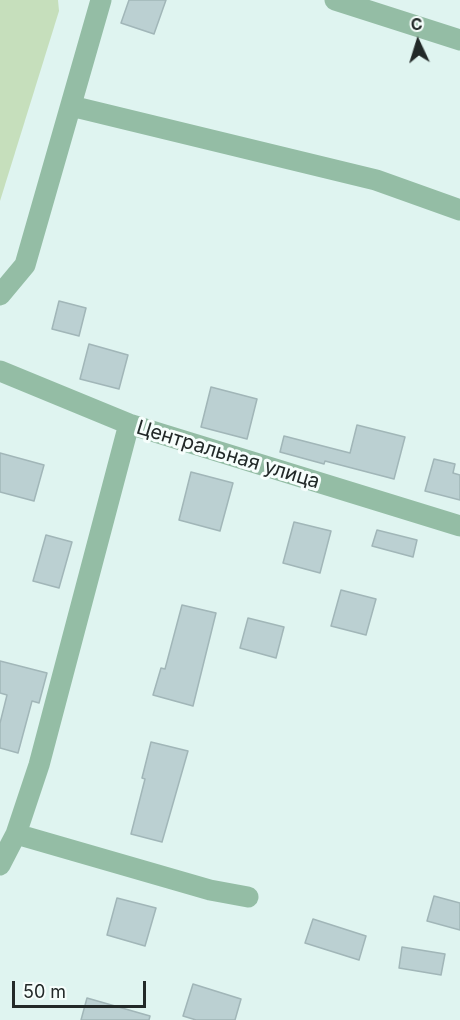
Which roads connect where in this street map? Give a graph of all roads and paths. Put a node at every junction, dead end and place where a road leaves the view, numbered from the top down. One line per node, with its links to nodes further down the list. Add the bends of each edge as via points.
1 (101, 0): 4 (street)
2 (335, 0): 3 (street)
3 (460, 40)
4 (71, 106): 5 (street, via 376,180); 6 (street, via 25,265)
5 (460, 210)
6 (0, 295)
7 (0, 371): 8 (street, Центральная улица)
8 (129, 424): 9 (street, Центральная улица); 10 (street, via 39,765)
9 (460, 526)
10 (16, 834): 11 (street); 12 (street, via 210,890)
11 (0, 865)
12 (248, 897)

